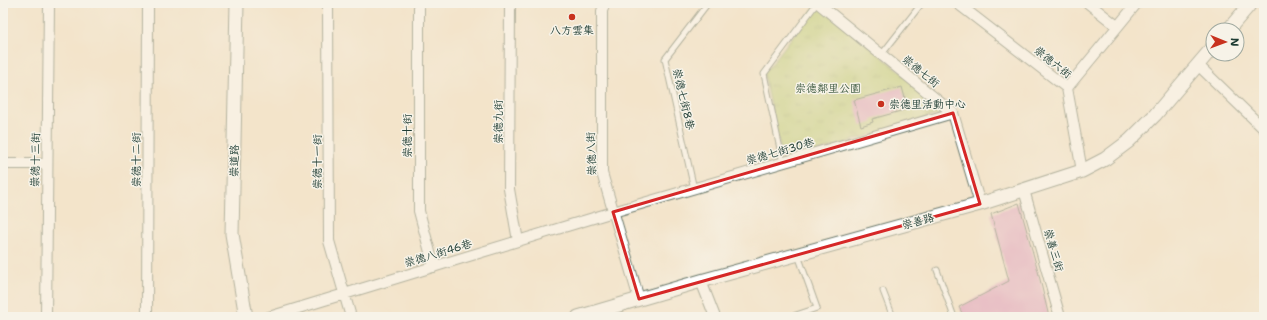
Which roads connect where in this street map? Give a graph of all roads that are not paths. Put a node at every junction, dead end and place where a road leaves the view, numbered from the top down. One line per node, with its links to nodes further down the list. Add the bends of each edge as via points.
1 (49, 3): 26 (street, 崇德十三街)
2 (148, 3): 41 (street, 崇德十二街)
3 (237, 3): 42 (street, 崇道路, via 232,234)
4 (328, 3): 38 (street, 崇德十一街, via 329,241)
5 (419, 3): 34 (street, 崇德十街, via 419,211)
6 (510, 3): 32 (street, 崇德九街, via 510,189)
7 (605, 3): 31 (street, 崇德八街, via 602,11 602,173)
8 (708, 3): 28 (lane, 崇德七街8巷, via 665,60)
9 (817, 3): 17 (street, 崇德七街); 24 (lane, via 764,74)
10 (922, 3): 17 (lane)
11 (957, 3): 20 (street, 崇德六街)
12 (1088, 3): 16 (street)
13 (1137, 3): 16 (street)
14 (1251, 3): 15 (street)
15 (1235, 22)
16 (1117, 26): 20 (street)
17 (882, 54): 21 (street, 崇德七街)
18 (1205, 56): 19 (street, 崇善路)
19 (1198, 64): 22 (street); 27 (street, 崇善路, via 1155,115 1129,141 1105,159)
20 (1067, 88): 27 (street, 崇德六街)
21 (953, 113): 24 (street, 崇德七街30巷); 30 (street)
22 (1259, 118): 23 (street)
23 (1264, 129)
24 (783, 163): 28 (street, 崇德七街30巷)
25 (3, 164): 26 (street)
26 (47, 164): 40 (street, 崇德十三街)
27 (1082, 171): 29 (street, 崇善路)
28 (694, 188): 31 (street, 崇德七街30巷)
29 (1024, 190): 30 (street, 崇善路); 50 (street, 崇善三街)
30 (980, 204): 33 (street, 崇善路)
31 (613, 212): 32 (street, 崇德八街46巷); 39 (street, 崇德八街)
32 (518, 241): 34 (street, 崇德八街46巷)
33 (798, 254): 36 (street, 崇善路); 47 (lane, via 817,308)
34 (434, 267): 38 (street, 崇德八街46巷)
35 (937, 270): 49 (lane)
36 (701, 281): 39 (street, 崇善路); 46 (street)
37 (883, 291): 48 (lane)
38 (344, 294): 43 (street, 崇德八街46巷); 44 (street, 崇德十一街)
39 (639, 299): 45 (street, 崇善路)
40 (46, 317)
41 (148, 317)
42 (246, 317)
43 (269, 317)
44 (351, 317)
45 (578, 317)
46 (715, 317)
47 (790, 317)
48 (893, 317)
49 (954, 317)
50 (1060, 317)

